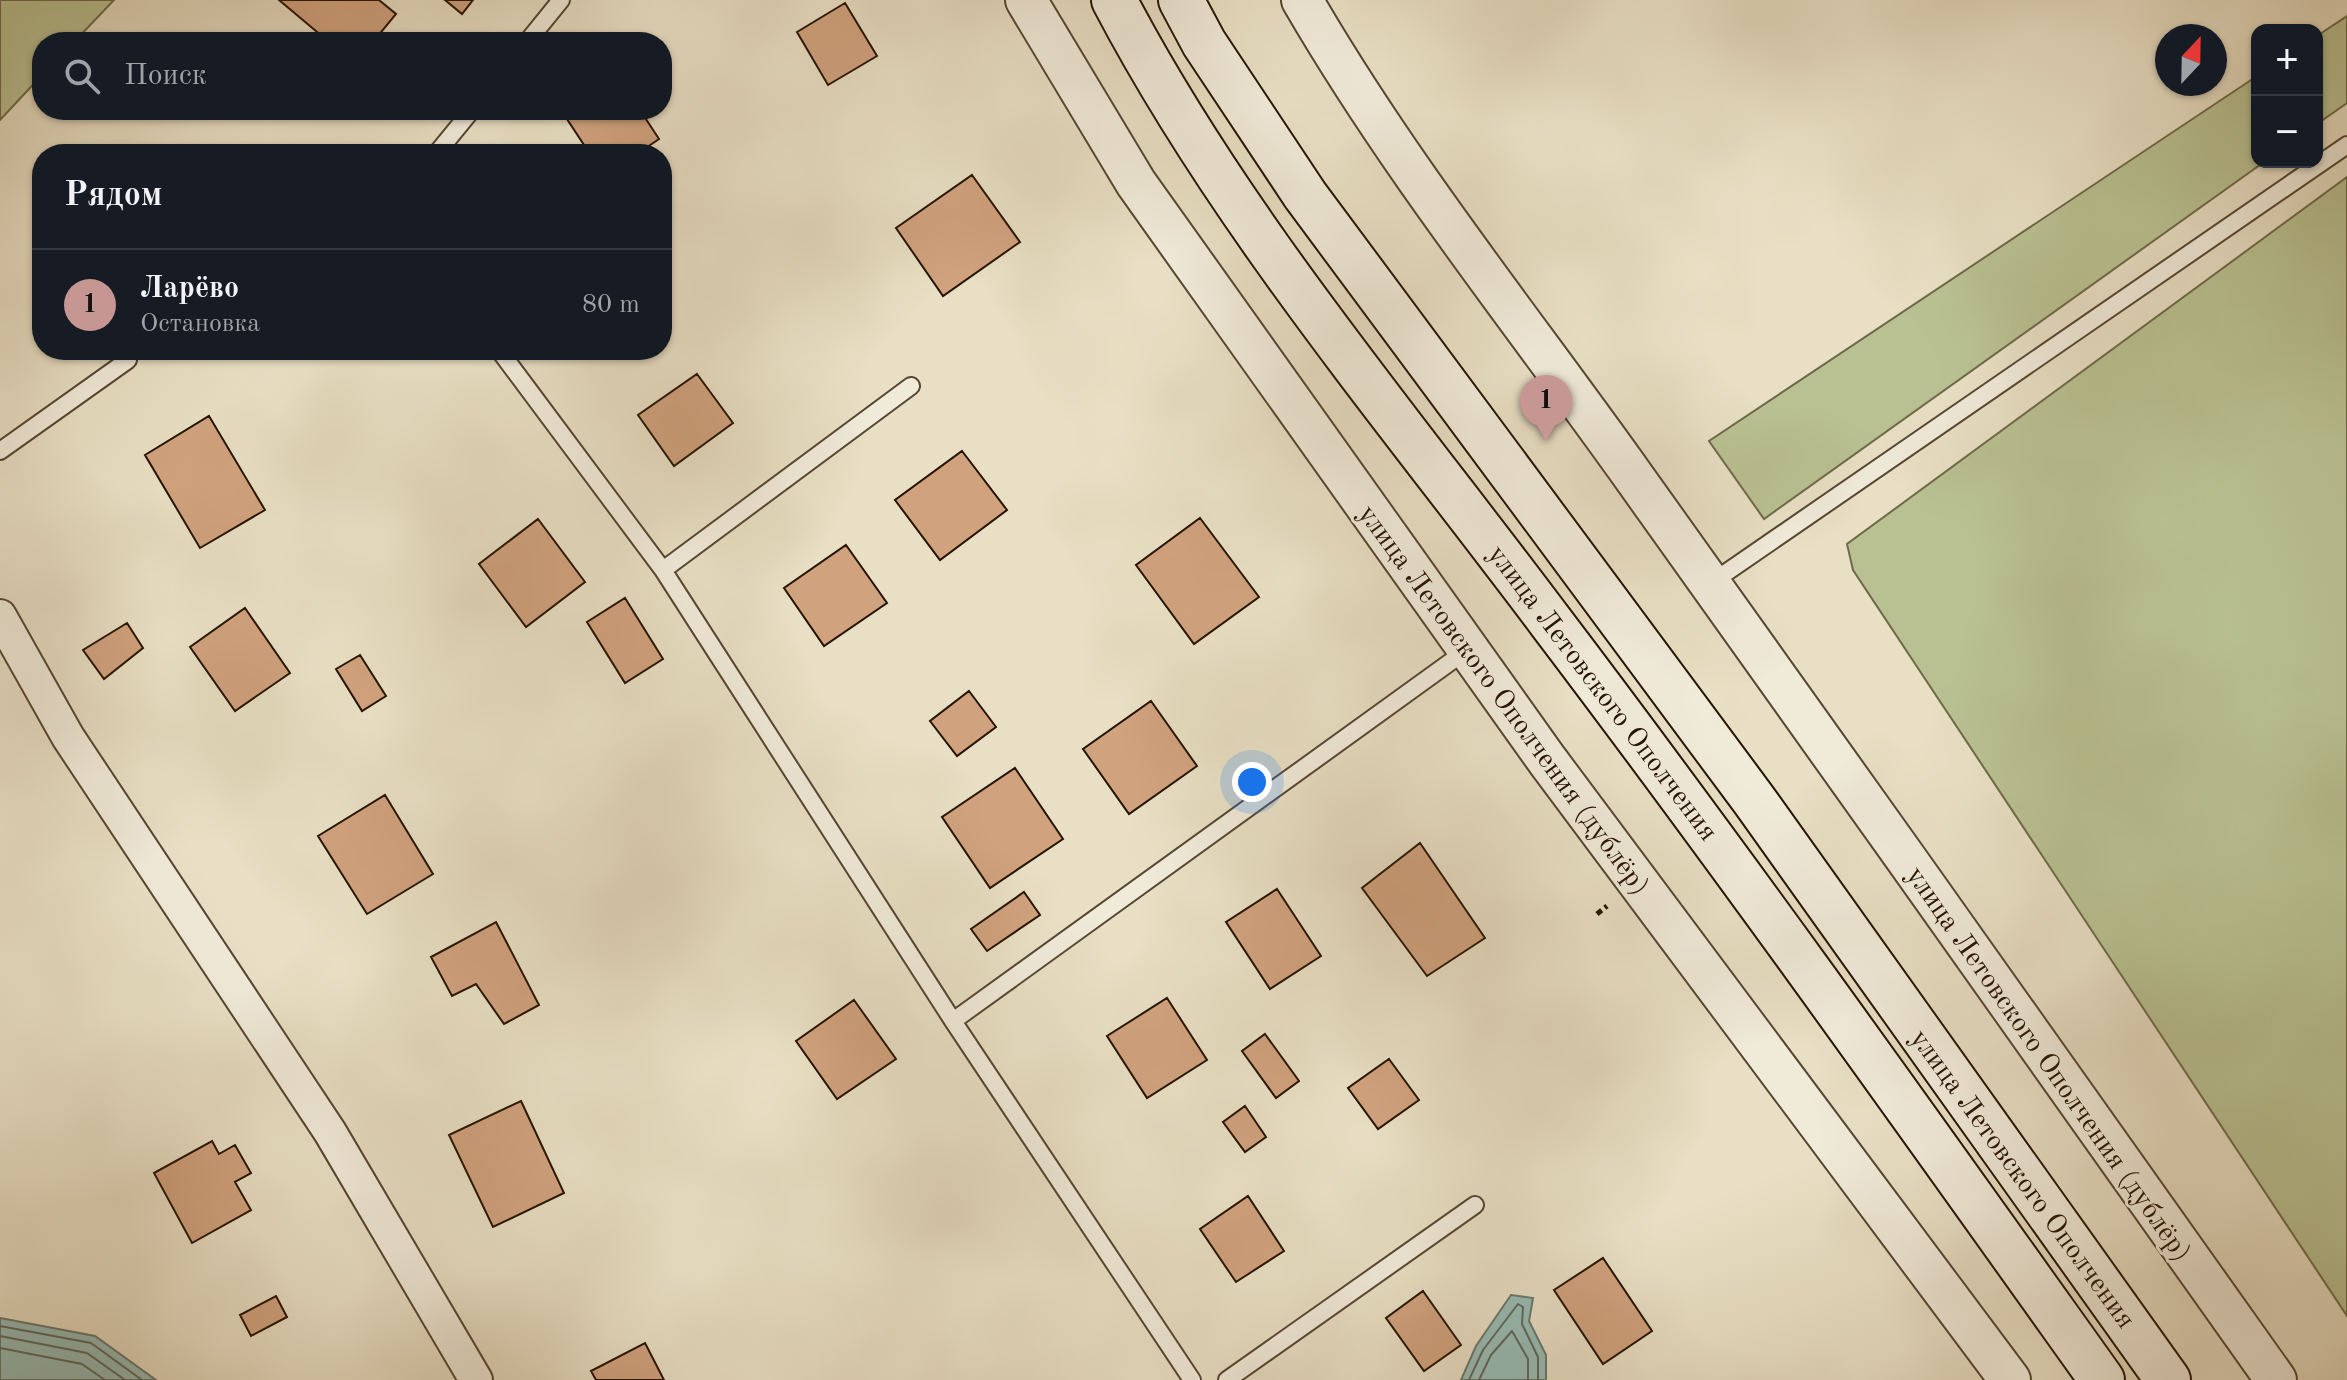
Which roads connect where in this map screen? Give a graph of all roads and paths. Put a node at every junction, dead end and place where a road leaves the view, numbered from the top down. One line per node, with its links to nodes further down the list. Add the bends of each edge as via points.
1 (561, 0): 6 (lane)
2 (1026, 0): 17 (street, улица Летовского Ополчения (дублёр), via 1136,183)
3 (1114, 0): 24 (main road, улица Летовского Ополчения, via 1148,64 1254,228 1710,832)
4 (1181, 0): 25 (main road, улица Летовского Ополчения, via 1305,195 1754,800)
5 (1302, 0): 15 (street, улица Летовского Ополчения (дублёр), via 1478,269)
6 (535, 32)
7 (464, 120): 8 (lane)
8 (444, 144)
9 (2347, 145): 15 (lane)
10 (128, 360): 13 (lane)
11 (506, 360): 14 (lane)
12 (911, 386): 14 (lane)
13 (0, 451)
14 (663, 570): 18 (lane)
15 (1710, 584): 26 (street, улица Летовского Ополчения (дублёр))
16 (0, 616): 20 (street, via 68,737 330,1132)
17 (1469, 649): 18 (lane); 23 (street, улица Летовского Ополчения (дублёр), via 1637,885)
18 (953, 1021): 21 (lane)
19 (1475, 1205): 22 (lane)
20 (476, 1380)
21 (1192, 1380)
22 (1227, 1380)
23 (2010, 1380)
24 (2102, 1380)
25 (2168, 1380)
26 (2276, 1380)

